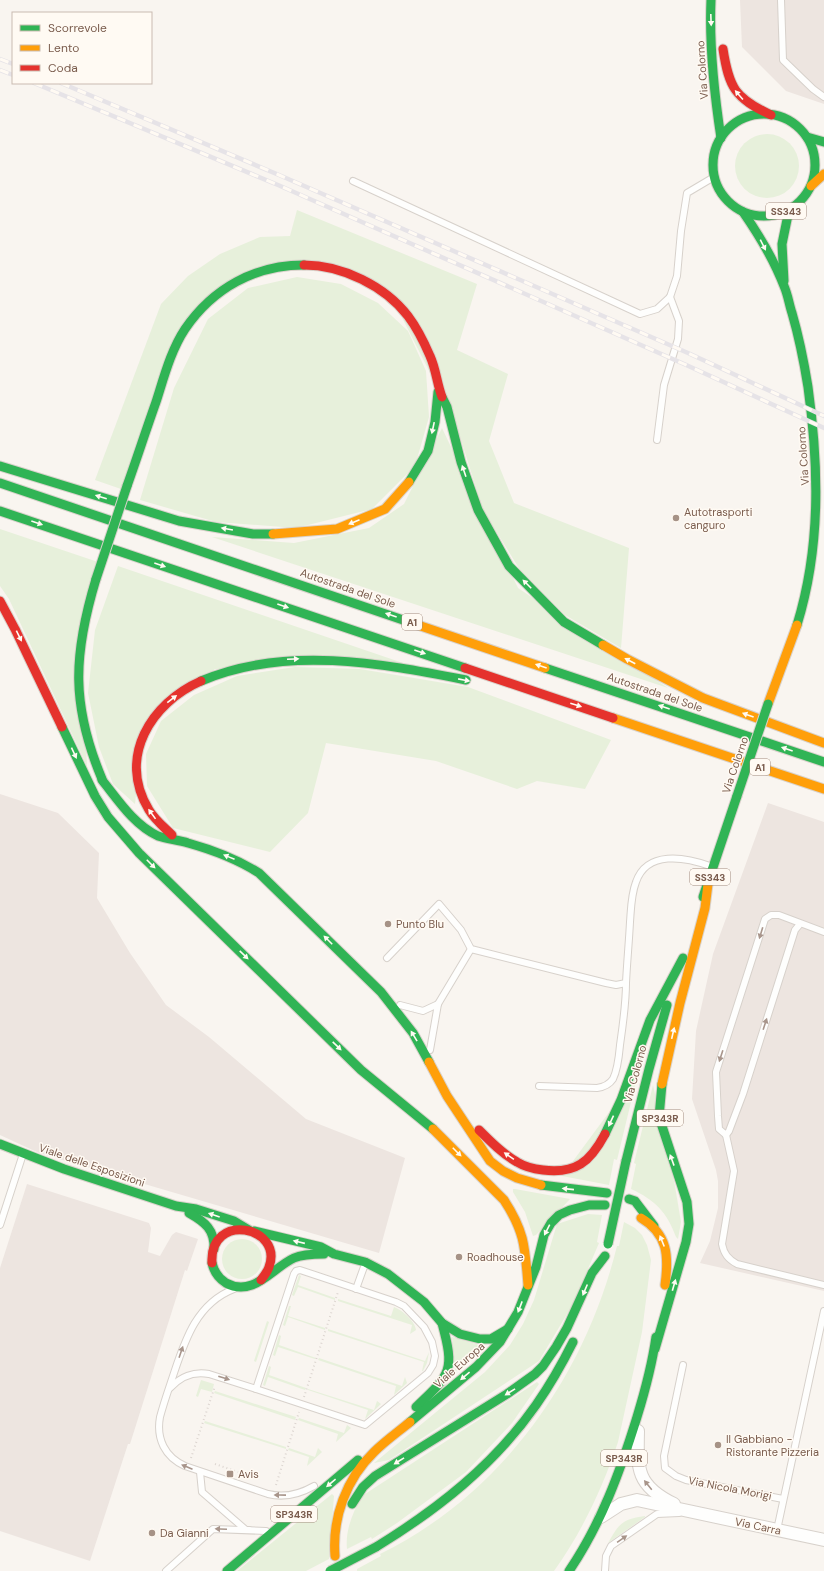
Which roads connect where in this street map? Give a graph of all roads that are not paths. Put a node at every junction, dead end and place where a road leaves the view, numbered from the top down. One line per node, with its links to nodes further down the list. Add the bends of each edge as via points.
1 (711, 0): 7 (main road, Via Colorno, one-way to 7, via 716,109)
2 (781, 0): 4 (lane, via 783,60)
3 (722, 40): 5 (main road, Via Colorno / SS343, one-way to 3, via 752,106 740,97 731,85)
4 (824, 97)
5 (772, 114): 6 (main road, Via Colorno / SS343, via 798,126); 7 (main road, Via Colorno / SS343, via 757,114 743,119 730,127)
6 (807, 137): 8 (main road); 12 (main road, Via Colorno / SS343, via 814,153 815,164)
7 (721, 138): 10 (main road, Via Colorno / SS343, via 715,150)
8 (824, 142)
9 (824, 174): 12 (main road)
10 (714, 177): 14 (main road, Via Colorno / SS343, via 720,191 730,203); 16 (lane, via 687,193 680,231 677,276)
11 (353, 181): 16 (lane, via 640,314 657,310)
12 (811, 186): 13 (main road, Via Colorno / SS343, via 802,200)
13 (789, 210): 14 (main road, Via Colorno / SS343, via 774,215 758,216); 15 (main road, Via Colorno / SS343, via 782,244)
14 (743, 212): 15 (main road, Via Colorno / SS343, one-way to 15, via 756,231)
15 (784, 287): 30 (main road, Via Colorno / SS343, bridge, via 803,355 809,388 817,486 812,560 801,612)
16 (670, 297): 18 (lane, via 679,321 678,339 664,385)
17 (439, 389): 19 (main road, one-way to 19, via 428,450 410,481 385,509 337,529 254,534 179,521); 24 (main road, one-way to 17, via 703,698 627,659 564,622 509,566 478,510 461,462 447,407); 26 (main road, bridge, via 431,358 418,330 401,308 382,291 349,274 320,266 293,265 262,270 219,292 200,309 185,329 168,366 87,607 81,637 78,680 80,708 92,758)
18 (657, 440)
19 (0, 466)
20 (0, 483): 25 (main road, Autostrada del Sole / A1, one-way to 20)
21 (0, 510): 23 (main road, A1, one-way to 23)
22 (0, 601): 28 (main road, one-way to 28, via 92,790 105,813)
23 (499, 679): 27 (main road, A1, one-way to 27); 29 (main road, one-way to 23, via 173,836 148,808 139,780 138,751 147,726 161,708 177,694 197,683 260,662 299,659 387,665 471,681)
24 (824, 743)
25 (824, 762)
26 (102, 780): 28 (main road); 29 (main road, via 140,824 159,836)
27 (824, 789)
28 (124, 836): 59 (main road, one-way to 59, via 362,1070 429,1125 497,1193 513,1214 522,1234 526,1248)
29 (181, 840): 38 (main road, one-way to 29, via 259,874 233,858)
30 (713, 867): 31 (main road, Via Colorno / SS343); 37 (lane, via 690,859 672,858 653,862 642,870 632,897)
31 (708, 884): 36 (main road, Via Colorno / SS343); 68 (main road, SP343R, one-way to 31, via 689,1224 685,1195 661,1124 660,1096 680,1003 705,908)
32 (800, 924): 33 (lane); 43 (lane, one-way to 32, via 743,1094 795,930); 43 (lane, one-way to 43, via 779,915 765,919 716,1072 719,1129)
33 (824, 932)
34 (471, 949): 35 (lane, via 460,930 439,904); 37 (lane, via 606,983); 39 (lane)
35 (387, 958)
36 (683, 958): 42 (main road, one-way to 42, via 650,1020 607,1129 598,1146 577,1167 554,1171 538,1170 523,1165 493,1145); 56 (main road, Via Colorno, bridge, via 657,1038)
37 (626, 983): 41 (lane, via 626,1004 619,1054 615,1074 610,1083 597,1088)
38 (390, 1002): 39 (lane, via 423,1011); 40 (main road, one-way to 38, via 413,1033)
39 (438, 1004): 40 (lane)
40 (428, 1060): 42 (main road)
41 (539, 1086)
42 (454, 1106): 46 (main road, one-way to 42, via 540,1185 512,1177 490,1161)
43 (726, 1134): 60 (lane, via 734,1171 722,1244 726,1256 737,1264)
44 (0, 1144): 45 (main road, Viale delle Esposizioni)
45 (23, 1154): 49 (main road, Viale delle Esposizioni); 51 (lane)
46 (607, 1193)
47 (629, 1199): 52 (main road, via 635,1201)
48 (605, 1205): 59 (main road, Viale Europa / SP343R, one-way to 59, via 589,1205 570,1210 551,1222 544,1235 536,1267)
49 (176, 1206): 53 (main road, Viale delle Esposizioni, one-way to 49, via 234,1222 196,1209); 54 (main road, Viale delle Esposizioni, via 208,1225 214,1237)
50 (634, 1213): 52 (main road, SP343R)
51 (0, 1224)
52 (654, 1226): 68 (main road, SP343R, one-way to 52, via 667,1263 664,1245)
53 (251, 1231): 54 (main road, Viale delle Esposizioni, via 230,1231 218,1240); 55 (main road, Viale delle Esposizioni, one-way to 53, via 321,1247); 58 (main road, Viale delle Esposizioni, via 265,1240 271,1254 270,1268)
54 (214, 1248): 61 (main road, Viale delle Esposizioni, via 212,1263 218,1276 230,1285)
55 (336, 1254): 57 (main road, Viale delle Esposizioni); 58 (main road, Viale delle Esposizioni, via 296,1257)
56 (605, 1256): 63 (main road); 74 (main road, Viale Europa / SP343R, one-way to 74, via 592,1275 562,1339 537,1372 522,1385 362,1487 344,1522 339,1554 334,1533 338,1514 353,1479)
57 (365, 1262): 62 (lane); 65 (main road, Viale delle Esposizioni, via 388,1274 424,1302)
58 (261, 1280): 61 (main road, Viale delle Esposizioni)
59 (528, 1285): 66 (main road, Viale Europa / SP343R, one-way to 66)
60 (824, 1285)
61 (241, 1288): 71 (lane, one-way to 61, via 183,1346 197,1319 218,1298)
62 (356, 1289): 70 (lane, via 301,1270 295,1272); 70 (lane, via 402,1304 424,1327 432,1342 435,1356 424,1378 366,1425)
63 (594, 1290)
64 (824, 1311): 77 (lane, Via Nicola Morigi)
65 (442, 1323): 66 (main road, Viale delle Esposizioni, via 460,1334 480,1339 491,1339); 73 (main road, Viale delle Esposizioni, via 450,1356 443,1381 424,1398)
66 (510, 1328): 73 (main road, Viale Europa / SP343R, one-way to 73, via 483,1361)
67 (576, 1334): 85 (main road, bridge, via 549,1388 492,1460 437,1508 404,1531)
68 (655, 1349): 72 (main road, SP343R)
69 (683, 1365): 77 (lane, Via Nicola Morigi, via 664,1456 665,1468 686,1480)
70 (256, 1389): 71 (lane, one-way to 70, via 173,1386 191,1374 205,1373)
71 (167, 1395): 75 (lane, one-way to 71, via 177,1462 161,1442 159,1422)
72 (644, 1396): 78 (street, Via Carra, one-way to 72, via 658,1496 645,1483 638,1469 638,1431); 79 (main road, SP343R, via 622,1465)
73 (388, 1440): 74 (main road, Viale Europa / SP343R)
74 (373, 1453): 81 (main road, SP343R, one-way to 81, via 357,1456)
75 (200, 1472): 76 (lane, one-way to 75, via 302,1492 277,1495); 81 (lane, via 202,1492 246,1530)
76 (322, 1481)
77 (783, 1499): 80 (lane, Via Nicola Morigi)
78 (692, 1512): 79 (street, Via Carra, via 637,1500 621,1504); 80 (street, Via Carra); 87 (lane, one-way to 78, via 606,1556 611,1546 657,1514)
79 (599, 1518): 86 (main road, SP343R)
80 (777, 1530): 82 (street, Via Carra)
81 (274, 1531): 83 (lane, one-way to 83, via 213,1529); 84 (main road, SP343R)
82 (824, 1540)
83 (166, 1571)
84 (227, 1571)
85 (330, 1571)
86 (569, 1571)
87 (605, 1571)

